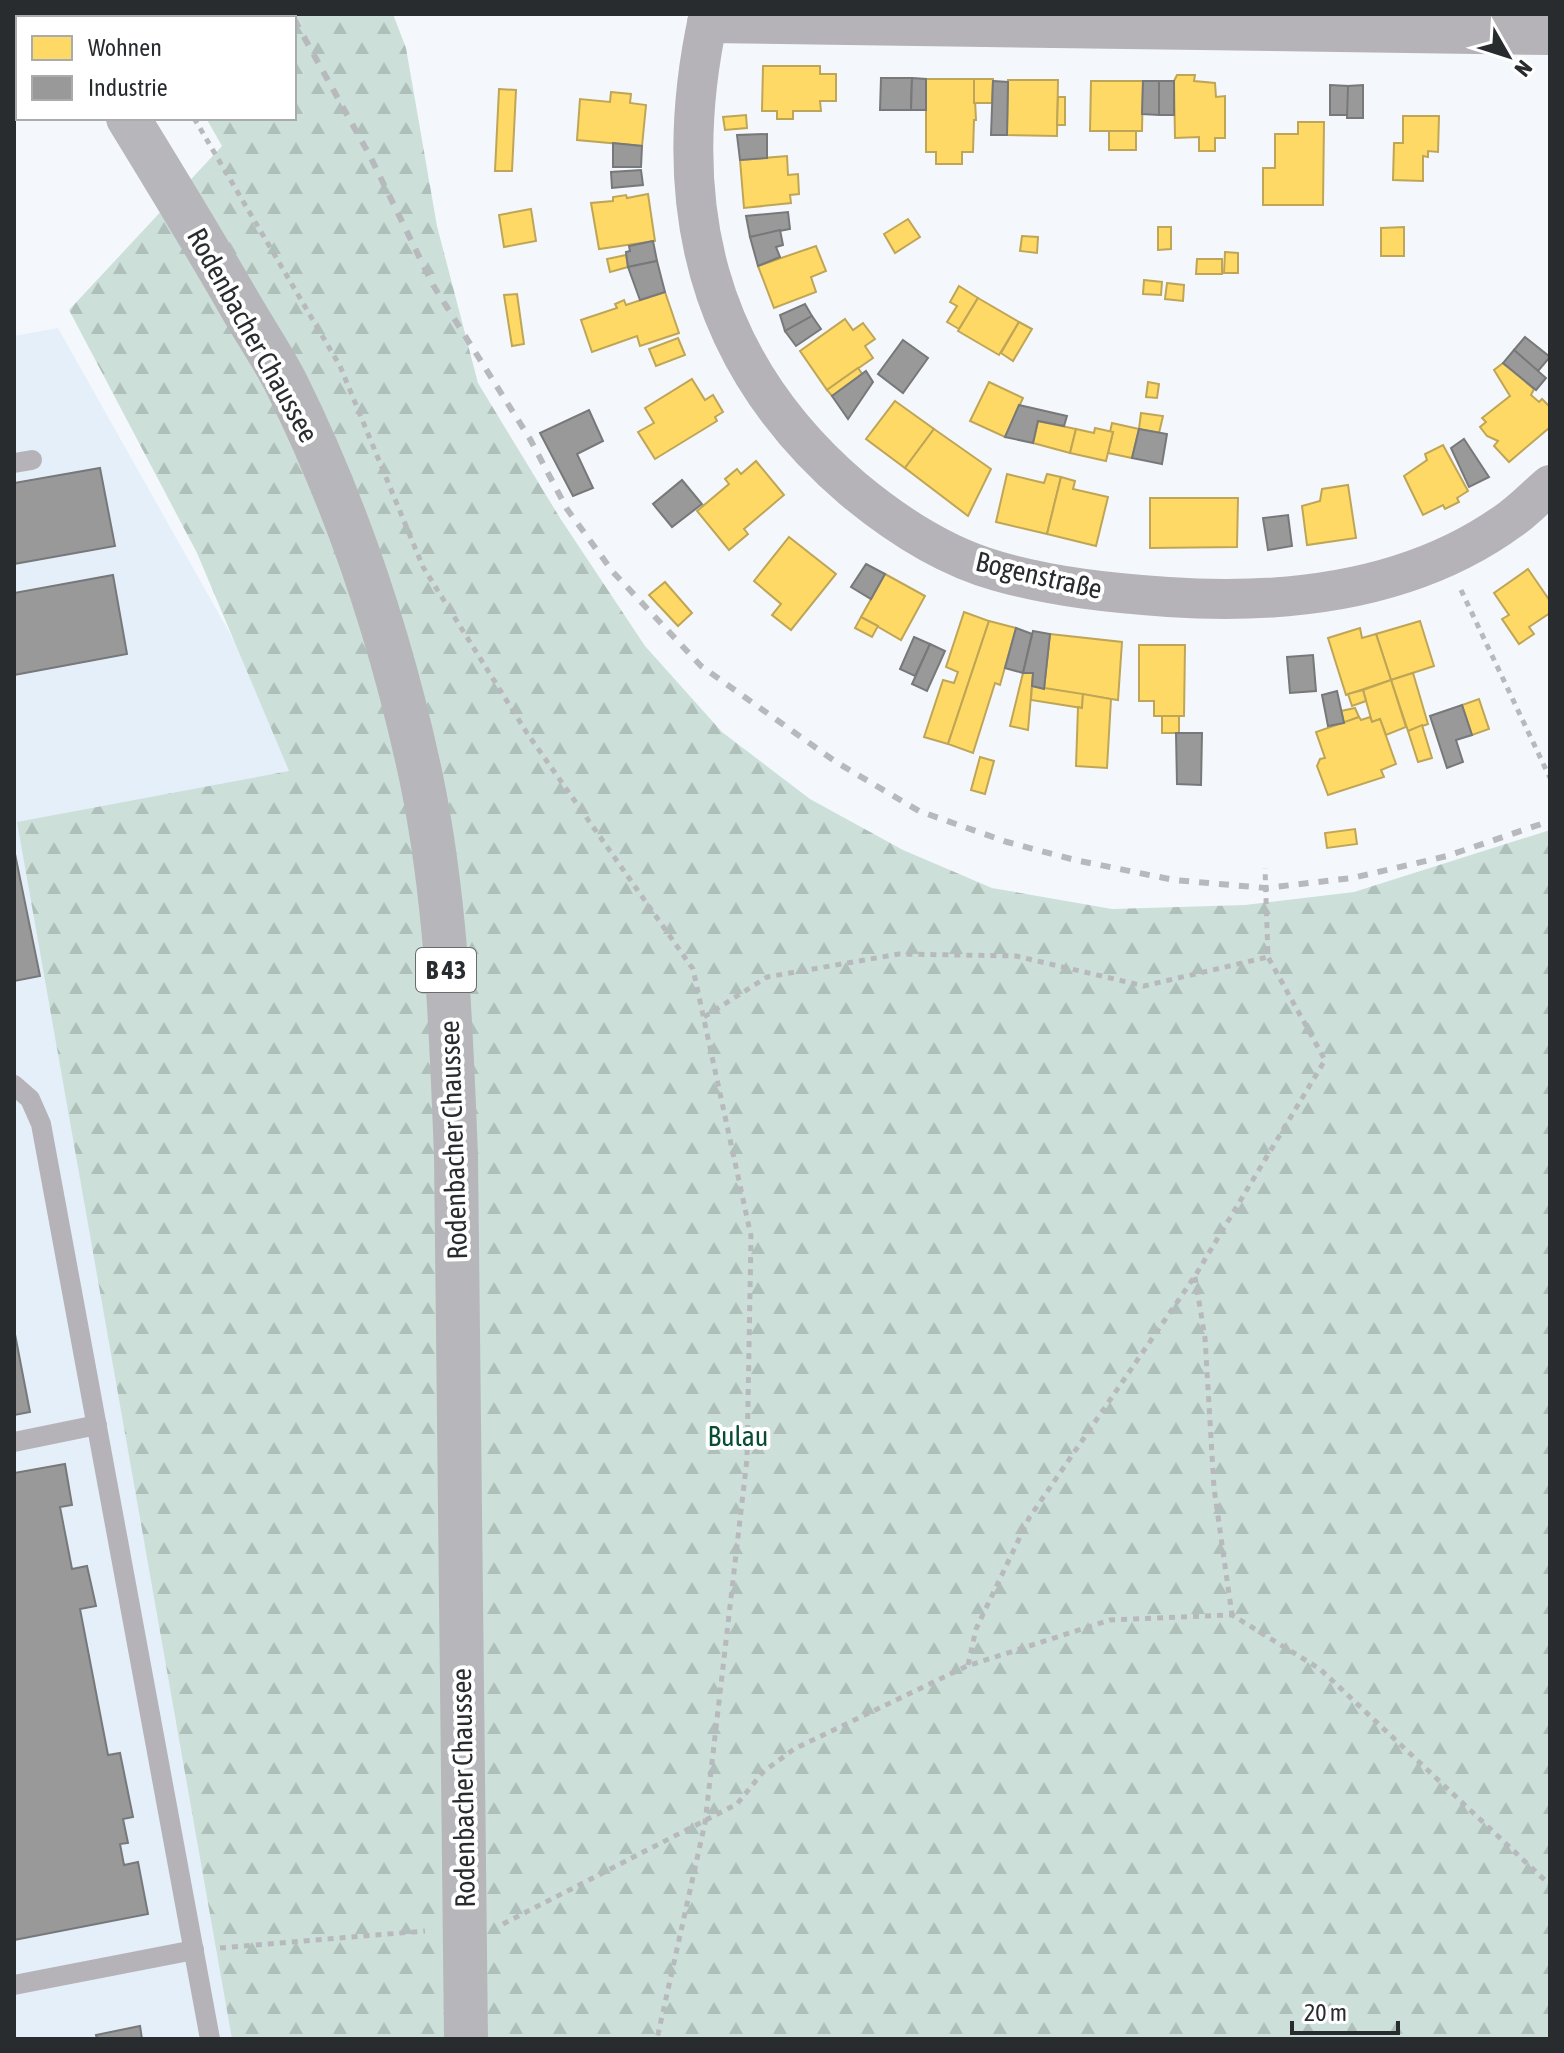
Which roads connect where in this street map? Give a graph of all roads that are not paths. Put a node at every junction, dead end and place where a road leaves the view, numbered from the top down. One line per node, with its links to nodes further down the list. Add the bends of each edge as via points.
1 (708, 18): 2 (street); 4 (street, Bogenstraße, via 693,107 693,189 715,293 735,343 764,390 833,472 880,512 938,547 995,571 1125,594 1187,599 1317,594 1379,582 1445,557 1510,519)
2 (1550, 35)
3 (129, 120): 11 (main road, Rodenbacher Chaussee / B 43, via 285,382 335,490 369,583 421,779 450,1010 454,1098)
4 (1550, 485)
5 (14, 1085): 6 (lane, via 30,1099 41,1124)
6 (97, 1425): 7 (lane); 8 (lane)
7 (14, 1442)
8 (194, 1950): 9 (lane); 10 (lane)
9 (14, 1985)
10 (210, 2039)
11 (466, 2039)

